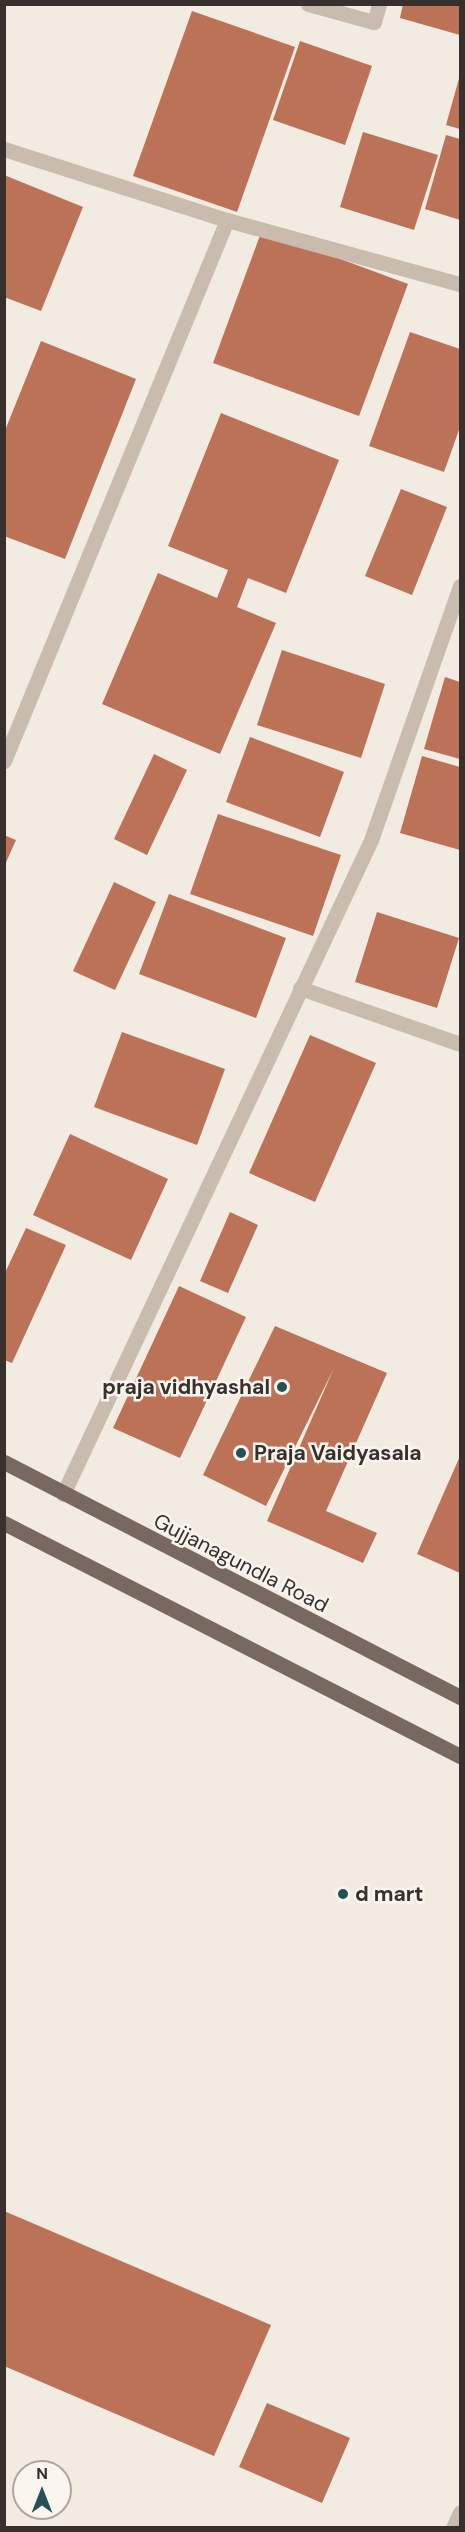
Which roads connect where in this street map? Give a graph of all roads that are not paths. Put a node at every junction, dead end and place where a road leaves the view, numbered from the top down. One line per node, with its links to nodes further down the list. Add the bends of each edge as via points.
1 (308, 4): 2 (street, via 374,22)
2 (379, 4)
3 (4, 149): 4 (street)
4 (227, 220): 5 (street); 7 (street)
5 (460, 284)
6 (460, 586): 8 (street, via 371,840)
7 (4, 760)
8 (300, 988): 9 (street); 11 (street)
9 (460, 1044)
10 (4, 1462): 11 (main road, Gujjanagundla Road)
11 (63, 1494): 13 (main road, Gujjanagundla Road)
12 (4, 1523): 14 (main road)
13 (460, 1697)
14 (460, 1756)
15 (460, 2512): 16 (street)
16 (453, 2528)

